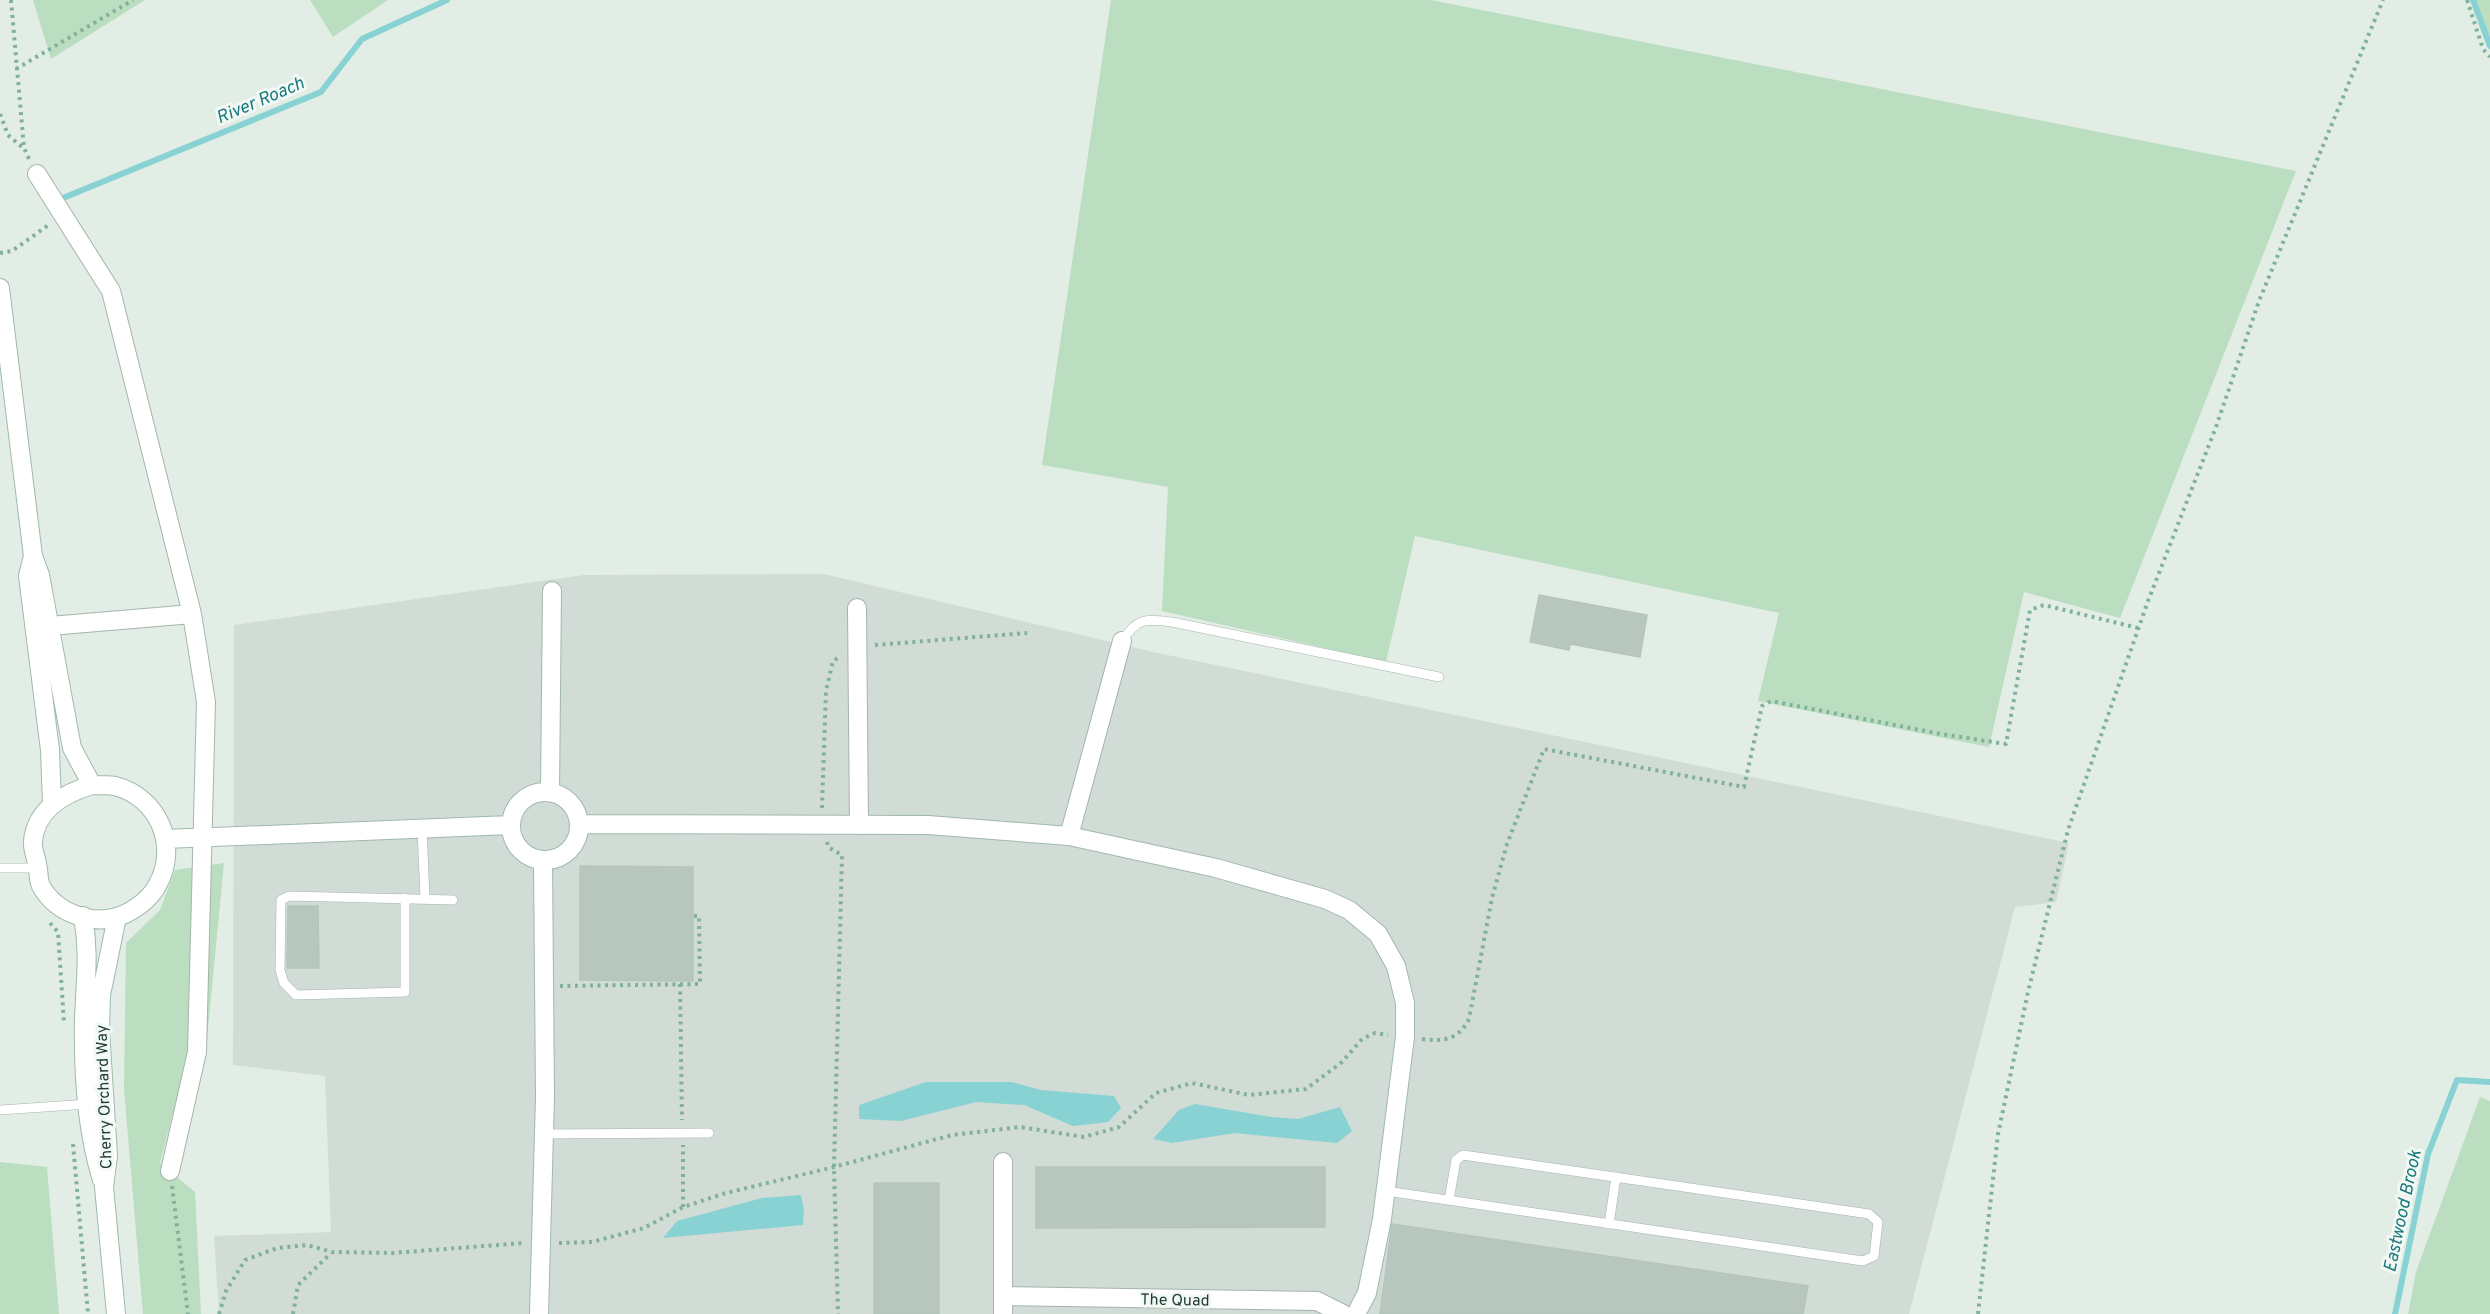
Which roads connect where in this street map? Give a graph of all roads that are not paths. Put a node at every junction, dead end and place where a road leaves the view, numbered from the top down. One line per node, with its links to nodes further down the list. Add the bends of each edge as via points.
1 (37, 174): 6 (street, via 111,291)
2 (0, 288): 3 (street)
3 (33, 556): 7 (street); 12 (street, via 28,576 50,750)
4 (552, 591): 11 (street)
5 (857, 608): 15 (street)
6 (192, 614): 7 (street); 18 (street, via 206,702)
7 (50, 626): 10 (street, via 72,748)
8 (1122, 641): 9 (lane, via 1138,622 1163,621); 17 (street)
9 (1438, 677)
10 (92, 785): 12 (street, via 71,791); 19 (street, via 114,786 135,794 152,809)
11 (550, 792): 13 (street, via 570,802); 14 (street, via 528,796 513,814)
12 (52, 804): 22 (street, via 39,821 33,842)
13 (579, 824): 15 (street); 20 (street, via 574,844 566,853)
14 (511, 825): 16 (street); 20 (street, via 517,846 525,854)
15 (859, 825): 17 (street, via 928,825)
16 (422, 828): 18 (street); 24 (lane)
17 (1069, 836): 36 (street, via 1216,868 1325,899 1349,910 1378,934 1396,966 1406,1003)
18 (203, 837): 19 (street); 33 (street, via 197,1052)
19 (165, 839): 27 (street, via 164,873 153,893 137,908)
20 (543, 860): 31 (street)
21 (0, 868): 22 (lane)
22 (38, 868): 26 (street, via 40,885 54,902)
23 (405, 898): 23 (lane, via 289,896 281,900 280,970 284,983 296,995 405,992); 24 (lane)
24 (425, 898): 25 (lane)
25 (453, 900)
26 (83, 916): 27 (street); 28 (street, via 89,968 84,1035)
27 (117, 917): 35 (street, Cherry Orchard Way, via 101,995 108,1156)
28 (88, 1104): 29 (lane); 35 (street, via 95,1158)
29 (0, 1110)
30 (709, 1133): 31 (lane)
31 (544, 1134): 41 (street)
32 (1003, 1162): 39 (street, The Quad)
33 (170, 1171)
34 (1616, 1177): 37 (lane, via 1463,1155 1456,1160); 38 (lane); 38 (lane, via 1869,1214 1878,1222 1876,1250 1874,1256 1863,1261)
35 (104, 1187): 40 (street, Cherry Orchard Way)
36 (1386, 1191): 37 (lane); 43 (street, via 1367,1293)
37 (1449, 1200): 38 (lane)
38 (1609, 1224)
39 (1003, 1305): 42 (street, The Quad, via 1317,1301)
40 (116, 1314)
41 (539, 1314)
42 (1343, 1314)
43 (1356, 1314)

